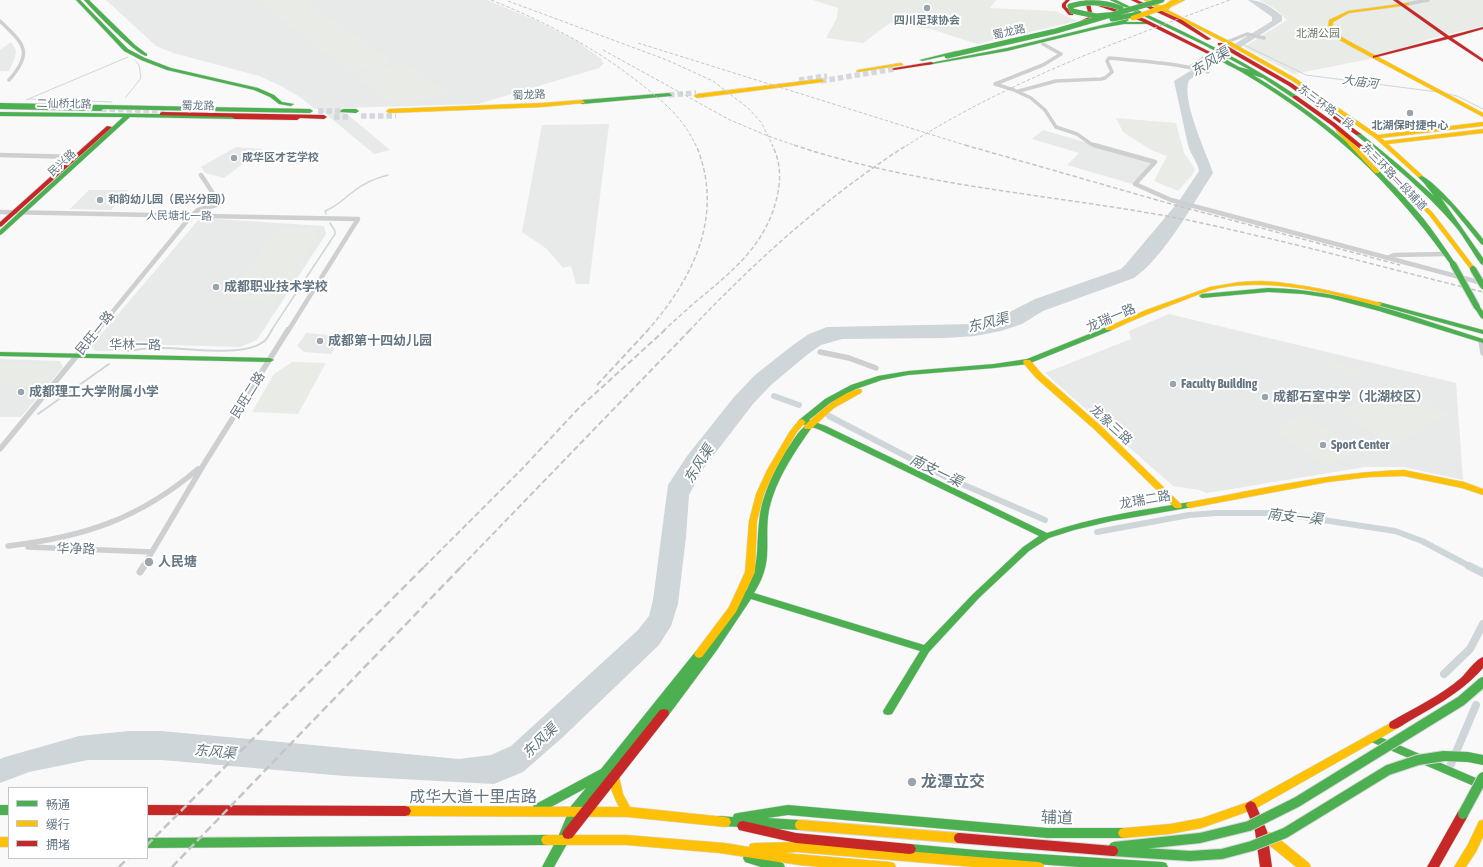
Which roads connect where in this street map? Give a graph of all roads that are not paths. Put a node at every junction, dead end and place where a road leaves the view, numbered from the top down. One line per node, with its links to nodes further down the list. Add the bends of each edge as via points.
1 (78, 0): 2 (main road, via 119,43 143,59 169,69 256,90 272,96 281,103 290,104 277,94 259,86 146,56)
2 (86, 0)
3 (1068, 0): 16 (main road, bridge, via 1064,4 1066,11 1087,18 1107,20)
4 (1087, 0): 18 (main road, 东三环路一段辅道); 32 (main road, via 1091,18 1083,22)
5 (1112, 0): 24 (main road, 东三环路一段)
6 (1126, 0): 23 (main road, 东三环路一段)
7 (1133, 0): 23 (main road, via 1180,21)
8 (1176, 0): 16 (main road, 蜀龙路, bridge); 19 (main road, bridge, via 1167,6 1127,20)
9 (1183, 0): 15 (main road, via 1169,6)
10 (1395, 0): 13 (main road)
11 (1428, 0): 13 (street)
12 (1155, 1): 14 (main road, 蜀龙路, bridge); 15 (main road, 东三环路一段辅道)
13 (1404, 3): 21 (main road); 29 (main road, via 1348,12 1331,21 1330,29 1338,37)
14 (1120, 11): 14 (main road, bridge, via 1107,17 1091,17 1072,11 1070,6 1075,2 1101,1); 24 (main road); 28 (main road, 蜀龙路, bridge, via 1044,35)
15 (1165, 12): 26 (main road, 东三环路一段辅道)
16 (1139, 14): 19 (main road, 蜀龙路, bridge)
17 (0, 21): 39 (street, via 21,44 25,55 18,72)
18 (1148, 23): 26 (main road, 东三环路一段辅道); 32 (main road, via 1136,21 955,60)
19 (1087, 28): 28 (main road, 蜀龙路)
20 (1483, 28): 21 (main road)
21 (1452, 37): 29 (main road); 30 (main road); 31 (main road)
22 (1264, 38): 26 (street, via 1247,34)
23 (1209, 39): 26 (main road, 东三环路一段)
24 (1200, 41): 26 (main road, 东三环路一段)
25 (1043, 44): 42 (street, via 1061,54 1043,65 995,84)
26 (1220, 48): 27 (main road, 东三环路一段); 33 (street); 34 (main road, 东三环路一段辅道, via 1225,60)
27 (1239, 55): 38 (main road, 东三环路一段); 57 (main road, 东三环路一段辅道, via 1311,90); 70 (main road, 东三环路一段, via 1292,85 1341,118 1415,182)
28 (949, 57): 32 (main road, 蜀龙路)
29 (1375, 57): 51 (main road)
30 (1483, 57)
31 (1483, 60)
32 (924, 62): 35 (main road, 蜀龙路); 36 (main road, 蜀龙路)
33 (1190, 67): 37 (street); 42 (street, via 1109,58 1107,61 1112,72 1105,78 1056,81)
34 (1239, 68): 38 (main road); 61 (main road, 东三环路一段辅道, via 1334,133)
35 (894, 69)
36 (858, 71)
37 (1208, 72)
38 (1264, 77): 54 (main road, 东三环路一段)
39 (9, 80)
40 (799, 80): 41 (main road, via 697,94)
41 (821, 81)
42 (1019, 91): 74 (street, via 1044,108 1056,127 1077,134 1091,144 1155,162 1134,184 1171,200)
43 (670, 97): 49 (main road, 蜀龙路)
44 (0, 108): 45 (main road, 蜀龙路); 46 (main road)
45 (134, 108): 48 (main road, 蜀龙路); 52 (main road, 民兴路)
46 (100, 111)
47 (164, 112): 48 (main road, 蜀龙路)
48 (314, 113): 52 (main road, 蜀龙路); 53 (main road, 蜀龙路)
49 (392, 113)
50 (0, 114): 52 (main road, 二仙桥北路)
51 (1483, 115)
52 (124, 116): 60 (main road, 民兴路); 66 (main road, 民兴路)
53 (324, 117)
54 (1334, 124): 61 (main road); 76 (main road, 东三环路一段, bridge, via 1379,162 1431,214)
55 (1483, 124): 57 (main road)
56 (1483, 131): 58 (main road)
57 (1378, 137): 58 (main road, 东三环路一段辅道)
58 (1385, 143): 63 (main road, 东三环路一段辅道)
59 (0, 155): 60 (street)
60 (76, 157): 65 (main road, 民兴路)
61 (1377, 172): 73 (main road, 东三环路一段辅道, via 1415,212)
62 (201, 175): 67 (street, via 220,204 198,210)
63 (1425, 180): 70 (main road); 72 (main road, 东三环路一段辅道, via 1452,205)
64 (0, 212): 65 (street, 人民塘北一路)
65 (14, 213): 66 (street, 人民塘北一路); 69 (main road, 民兴路)
66 (24, 213): 67 (street, 人民塘北一路); 71 (main road, 民兴路)
67 (191, 216): 68 (street, 人民塘北一路); 83 (street, 民旺一路)
68 (358, 219): 84 (street, 民旺二路)
69 (0, 225)
70 (1457, 225): 75 (main road, 东三环路一段)
71 (0, 234)
72 (1483, 243)
73 (1446, 254): 74 (street, via 1394,255); 78 (main road, 东三环路一段辅道, bridge)
74 (1387, 258): 76 (street)
75 (1483, 263)
76 (1483, 285)
77 (1200, 294): 79 (main road, via 1226,289 1276,287 1327,293); 79 (main road, via 1219,286 1239,284 1296,285 1350,296); 85 (main road, 龙瑞一路, via 1158,307)
78 (1483, 318)
79 (1482, 338): 81 (street)
80 (820, 352): 86 (street)
81 (1483, 353)
82 (0, 354): 83 (main road, 华林一路)
83 (76, 356): 84 (main road, 华林一路); 88 (street, 民旺一路)
84 (270, 360): 89 (street, 民旺二路)
85 (1028, 363): 87 (main road, 龙瑞一路, via 996,370 911,376 872,385 852,393); 91 (main road, 龙象三路)
86 (876, 368)
87 (807, 422): 92 (main road); 97 (main road, 龙瑞一路, via 784,447 760,494 753,521 750,572)
88 (0, 449)
89 (204, 464): 94 (street, via 176,488 115,522 71,537); 95 (street, 民旺二路)
90 (1483, 492): 91 (main road, 龙瑞二路, via 1464,485 1404,473 1370,474)
91 (1178, 506): 92 (main road, 龙瑞二路, via 1112,518)
92 (1046, 536): 98 (main road, 龙瑞二路, via 1026,549 976,596)
93 (0, 546): 94 (street, 华净路)
94 (8, 546): 95 (street, 华净路)
95 (152, 552): 96 (street, 民旺二路)
96 (140, 572)
97 (745, 594): 98 (main road); 104 (main road, 龙瑞一路)
98 (926, 649): 101 (main road, 龙瑞二路)
99 (1483, 661): 102 (main road, via 1460,685)
100 (1483, 682): 119 (main road, bridge, via 1461,701 1312,793 1284,810 1249,826 1196,839)
101 (888, 711)
102 (1373, 738): 106 (main road); 107 (main road, 辅道)
103 (1483, 760): 119 (main road, bridge, via 1444,756 1418,760 1388,770 1284,833 1252,846 1222,854 1156,855)
104 (610, 773): 109 (main road); 110 (main road); 111 (main road); 112 (main road)
105 (1483, 777): 127 (main road, bridge)
106 (1483, 787)
107 (1250, 806): 113 (main road, 辅道, via 1202,823 1138,832 1097,834 1047,833 788,810); 115 (main road)
108 (148, 810): 110 (main road, 成华大道十里店路)
109 (576, 810): 110 (main road, 成华大道十里店路); 111 (main road, 成华大道十里店路); 116 (main road)
110 (535, 811)
111 (588, 811): 112 (main road, 成华大道十里店路); 116 (main road)
112 (627, 812): 113 (main road, 成华大道十里店路)
113 (720, 821): 119 (main road, bridge, via 800,825); 124 (main road, 成华大道十里店路, via 796,838 976,855)
114 (1483, 825): 128 (main road)
115 (1261, 831): 125 (main road); 126 (main road)
116 (563, 840): 117 (main road); 118 (main road, via 626,840); 120 (main road)
117 (148, 843)
118 (720, 848): 121 (main road); 122 (main road, via 799,860); 123 (main road, via 796,847)
119 (1093, 850)
120 (548, 867)
121 (779, 867)
122 (890, 867)
123 (1038, 867)
124 (1162, 867)
125 (1266, 867)
126 (1305, 867)
127 (1433, 867)
128 (1460, 867)

